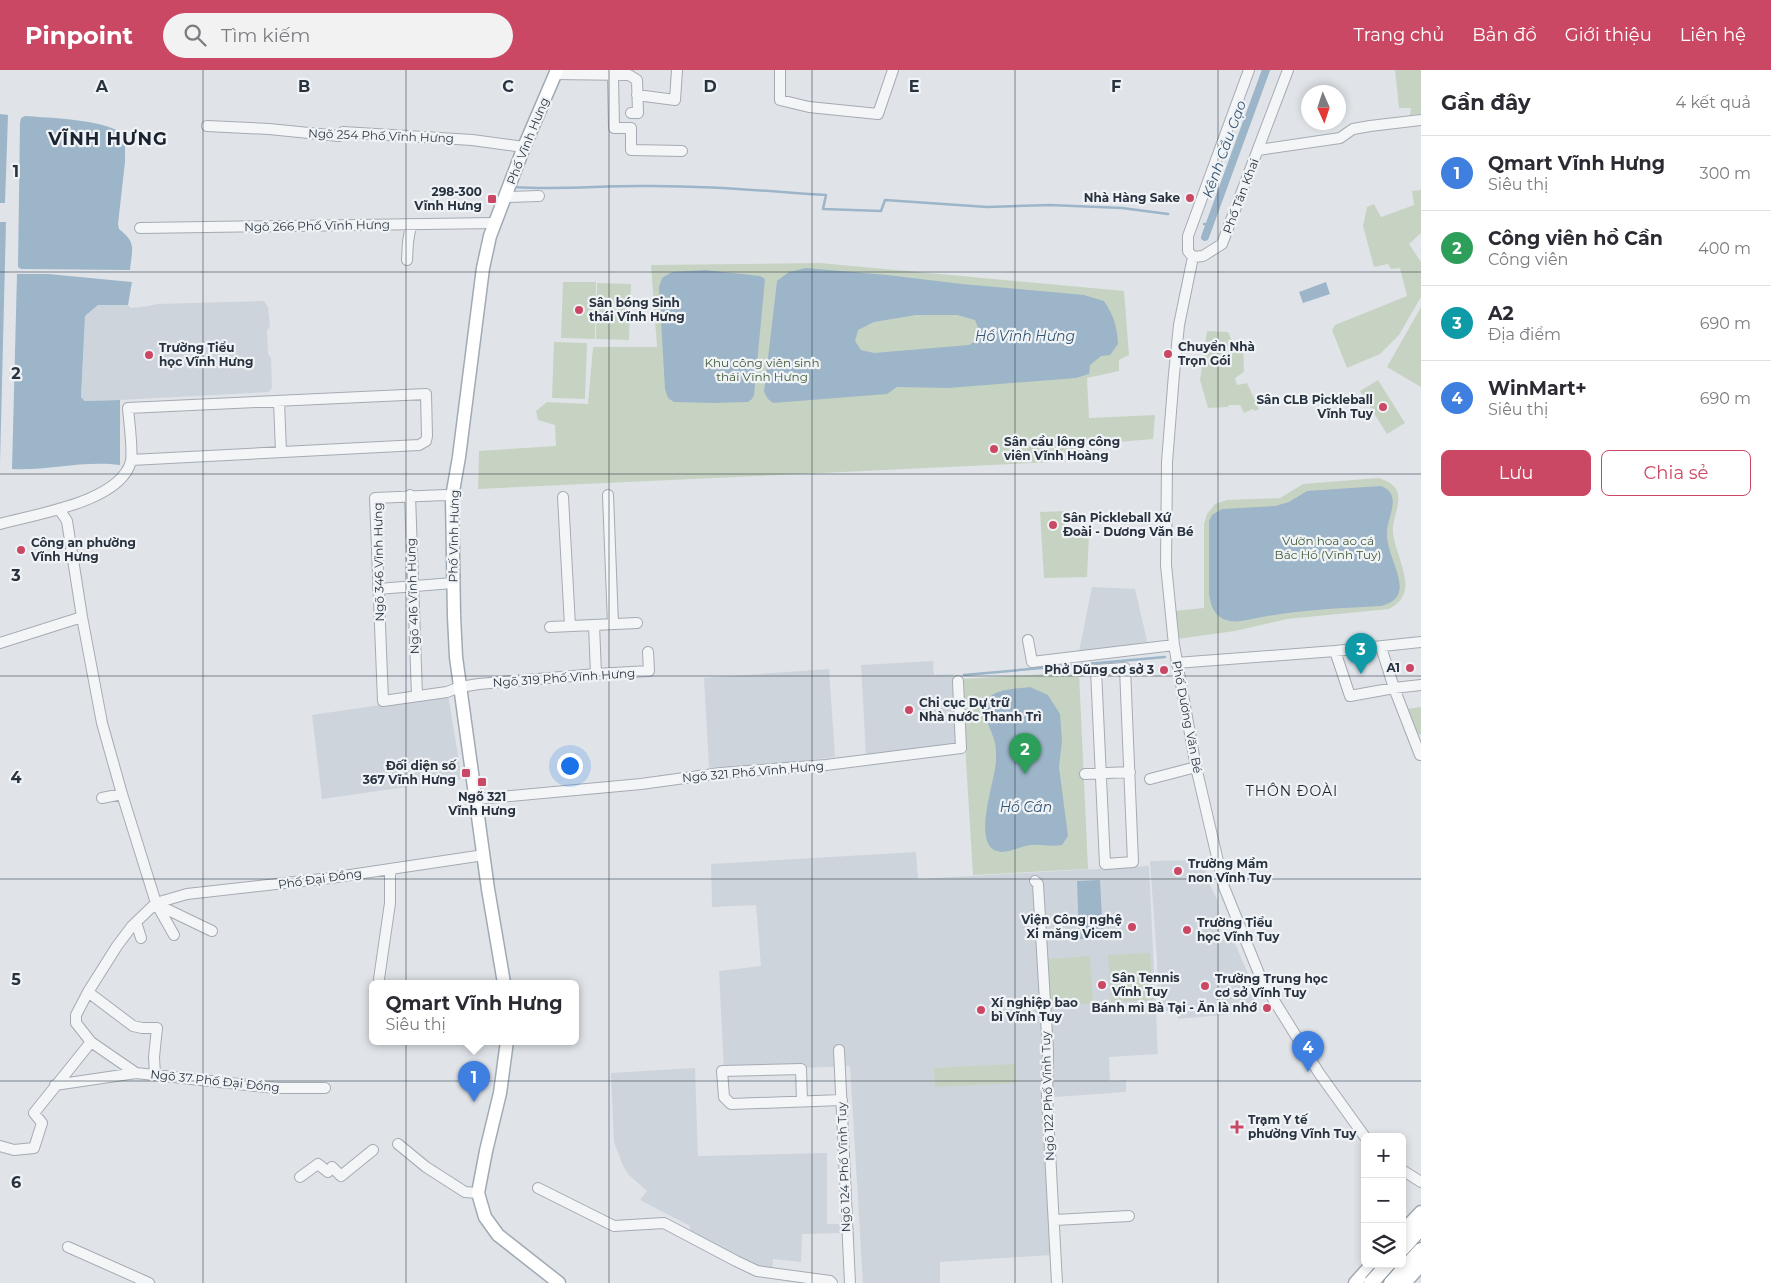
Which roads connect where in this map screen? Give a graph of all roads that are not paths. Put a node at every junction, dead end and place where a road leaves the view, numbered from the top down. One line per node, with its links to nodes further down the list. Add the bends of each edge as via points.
1 (677, 70): 8 (street, via 674,100)
2 (780, 70): 3 (street, via 780,100 809,107 878,114)
3 (893, 70)
4 (1249, 70): 20 (street, via 1188,236 1188,251)
5 (1288, 70): 14 (street, Phố Tân Khai)
6 (556, 72): 7 (street); 12 (main road, Phố Vĩnh Hưng)
7 (613, 76): 8 (street, via 629,75 637,80); 13 (street, via 614,128 631,128 631,150)
8 (637, 95): 9 (street, via 638,114)
9 (631, 114)
10 (1421, 120): 14 (street, via 1353,129 1340,138)
11 (207, 126): 12 (street, Ngõ 254 Phố Vĩnh Hưng, via 339,136 343,132 472,140)
12 (524, 147): 16 (main road, Phố Vĩnh Hưng)
13 (682, 150)
14 (1258, 150): 20 (street, Phố Tân Khai, via 1222,244 1203,256)
15 (539, 196): 16 (street)
16 (505, 197): 18 (main road, Phố Vĩnh Hưng)
17 (411, 224): 18 (street, Ngõ 266 Phố Vĩnh Hưng); 19 (street, Ngõ 266 Phố Vĩnh Hưng); 21 (street)
18 (494, 224): 27 (main road, Phố Vĩnh Hưng, via 483,268)
19 (140, 228)
20 (1193, 257): 43 (street, Phố Dương Văn Bé, via 1179,325 1168,444 1166,565)
21 (407, 260)
22 (279, 401): 23 (street); 23 (street, via 426,394 427,436 420,445); 24 (street, via 128,408)
23 (281, 452): 24 (street)
24 (131, 460): 29 (street, via 126,473 116,484 95,496)
25 (608, 495): 36 (street)
26 (410, 496): 27 (street, Ngõ 346 Vĩnh Hưng); 32 (street, Ngõ 416 Vĩnh Hưng); 33 (street, Ngõ 346 Vĩnh Hưng, via 375,498)
27 (452, 497): 31 (main road, Phố Vĩnh Hưng)
28 (563, 497): 38 (street)
29 (59, 509): 30 (street); 34 (street, via 67,521)
30 (0, 524)
31 (453, 583): 32 (street); 52 (main road, Phố Vĩnh Hưng)
32 (413, 586): 33 (street); 54 (street, Ngõ 416 Vĩnh Hưng)
33 (378, 589): 54 (street, Ngõ 346 Vĩnh Hưng, via 383,701)
34 (82, 617): 42 (street); 61 (street, via 102,723)
35 (637, 623): 36 (street)
36 (613, 624): 37 (street)
37 (594, 625): 38 (street); 49 (street)
38 (570, 626): 39 (street)
39 (550, 628)
40 (1028, 640): 47 (street, via 1032,662)
41 (1421, 642): 44 (street)
42 (0, 643)
43 (1174, 645): 47 (street); 48 (street, Phố Dương Văn Bé)
44 (1381, 647): 45 (street); 53 (street)
45 (1335, 651): 48 (street); 53 (street, via 1350,696)
46 (648, 652): 49 (street, Ngõ 319 Phố Vĩnh Hưng, via 649,672)
47 (1120, 660): 57 (street, via 1125,668); 58 (street, via 1096,670)
48 (1176, 663): 56 (street, Phố Dương Văn Bé)
49 (596, 674): 52 (street, Ngõ 319 Phố Vĩnh Hưng)
50 (958, 681): 63 (street, Ngõ 321 Phố Vĩnh Hưng, via 961,748 826,765)
51 (1421, 685): 53 (street)
52 (460, 687): 54 (street); 63 (main road, Phố Vĩnh Hưng)
53 (1394, 688): 55 (street)
54 (417, 696)
55 (1420, 755)
56 (1196, 767): 60 (street); 85 (street, Phố Dương Văn Bé, via 1224,887 1262,981 1319,1073)
57 (1130, 772): 58 (street); 58 (street, via 1133,862 1105,864)
58 (1100, 773): 59 (street)
59 (1085, 774)
60 (1150, 779)
61 (122, 794): 62 (street); 67 (street)
62 (102, 798)
63 (477, 799): 64 (main road, Phố Vĩnh Hưng)
64 (484, 855): 65 (street, Phố Đại Đồng); 74 (main road, Phố Vĩnh Hưng)
65 (390, 869): 67 (street, Phố Đại Đồng, via 187,894); 73 (street, via 390,903)
66 (1034, 881): 96 (street, Ngõ 122 Phố Vĩnh Tuy, via 1038,884 1048,1052 1047,1095)
67 (157, 904): 68 (street, Phố Đại Đồng); 70 (street); 71 (street)
68 (145, 913): 69 (street, Ngõ 37 Phố Đại Đồng)
69 (136, 922): 72 (street); 75 (street, Ngõ 37 Phố Đại Đồng)
70 (212, 931)
71 (174, 935)
72 (141, 938)
73 (379, 979)
74 (504, 980)
75 (88, 992): 76 (street, Ngõ 37 Phố Đại Đồng, via 75,1019); 80 (street, via 133,1026 157,1028)
76 (91, 1042): 79 (street, Ngõ 37 Phố Đại Đồng); 81 (street)
77 (506, 1045): 93 (main road, via 500,1093)
78 (839, 1050): 83 (street, Ngõ 124 Phố Vĩnh Tuy)
79 (136, 1073): 80 (street, Ngõ 37 Phố Đại Đồng); 81 (street)
80 (155, 1075): 82 (street, Ngõ 37 Phố Đại Đồng, via 276,1088)
81 (55, 1085): 87 (street, via 34,1113 42,1123 34,1148 14,1150)
82 (325, 1088)
83 (842, 1100): 84 (street); 109 (street, Ngõ 124 Phố Vĩnh Tuy)
84 (802, 1101): 84 (street, via 801,1069 722,1071 724,1097 731,1104)
85 (1362, 1133)
86 (398, 1144): 93 (street, via 465,1192)
87 (0, 1146)
88 (373, 1150): 90 (street, via 341,1176 332,1167 328,1172 318,1164)
89 (1406, 1173): 91 (street)
90 (300, 1177)
91 (1421, 1182)
92 (538, 1188): 108 (street, via 614,1226 664,1223 757,1271)
93 (478, 1193): 106 (main road, via 485,1217 498,1235)
94 (1421, 1212): 97 (main road)
95 (1129, 1216): 96 (street)
96 (1054, 1220): 110 (street, Ngõ 122 Phố Vĩnh Tuy)
97 (1406, 1228)
98 (1421, 1228): 99 (highway)
99 (1406, 1245)
100 (68, 1246): 107 (street)
101 (1421, 1250): 114 (highway)
102 (1421, 1265): 115 (main road)
103 (1369, 1268): 111 (main road)
104 (1372, 1268): 113 (main road)
105 (1384, 1268): 112 (highway, bridge)
106 (553, 1282)
107 (149, 1283)
108 (832, 1283)
109 (850, 1283)
110 (1057, 1283)
111 (1355, 1283)
112 (1371, 1283)
113 (1380, 1283)
114 (1391, 1283)
115 (1405, 1283)

